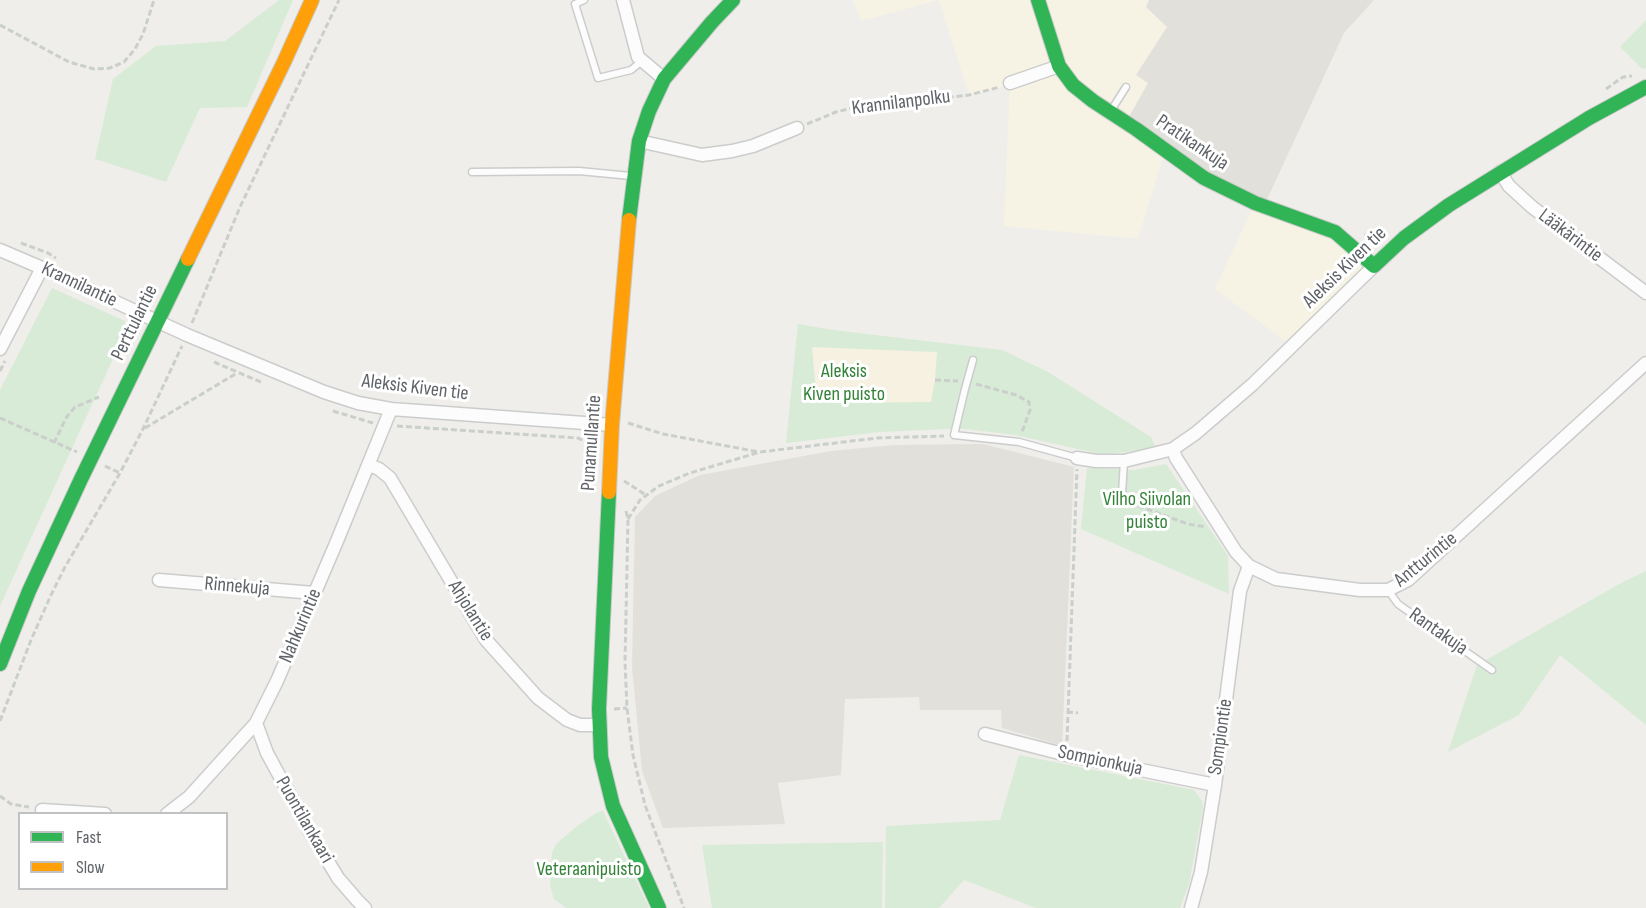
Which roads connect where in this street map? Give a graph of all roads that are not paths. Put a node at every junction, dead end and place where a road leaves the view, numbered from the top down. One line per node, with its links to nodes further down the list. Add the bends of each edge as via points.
1 (312, 0): 22 (street, Perttulantie)
2 (584, 0): 6 (lane, via 575,4 598,78 631,70)
3 (623, 0): 6 (street, via 638,57)
4 (733, 0): 8 (street, Punamullantie)
5 (1038, 0): 7 (street, Pratikankuja)
6 (643, 60): 8 (street)
7 (1059, 66): 9 (street); 12 (street, Pratikankuja, via 1073,85)
8 (664, 79): 14 (street, Punamullantie)
9 (1010, 83)
10 (1126, 87): 12 (lane)
11 (1646, 87): 16 (street, Aleksis Kiven tie)
12 (1110, 112): 19 (street, Pratikankuja, via 1204,178 1256,203 1335,232)
13 (798, 128): 14 (street, via 753,146 702,155)
14 (639, 141): 17 (street, Punamullantie)
15 (472, 172): 17 (lane, via 579,171)
16 (1500, 172): 19 (street, Aleksis Kiven tie, via 1404,238); 21 (street, Lääkärintie, via 1532,207)
17 (634, 176): 27 (street, Punamullantie)
18 (0, 250): 20 (street, Krannilantie)
19 (1374, 266): 28 (street, Aleksis Kiven tie, via 1253,384)
20 (42, 267): 22 (street, Krannilantie); 23 (street)
21 (1646, 293)
22 (158, 321): 26 (street, Aleksis Kiven tie, via 324,392); 37 (street, Perttulantie, via 29,591)
23 (0, 349)
24 (973, 360): 29 (lane, via 954,435 1019,442)
25 (1646, 363): 35 (street, Antturintie, via 1408,580)
26 (391, 409): 27 (street, Aleksis Kiven tie); 31 (street, Nahkurintie)
27 (618, 427): 40 (street, Punamullantie)
28 (1173, 449): 30 (street, Aleksis Kiven tie); 33 (street, Antturintie, via 1236,552)
29 (1077, 458): 30 (street, Aleksis Kiven tie)
30 (1124, 461): 32 (lane)
31 (369, 465): 36 (street, Nahkurintie); 40 (street, Ahjolantie, via 390,478 486,640 538,698 567,720)
32 (1122, 494)
33 (1249, 566): 35 (street, Antturintie, via 1276,579); 42 (street, Sompiontie, via 1240,591)
34 (159, 580): 36 (street, Rinnekuja)
35 (1388, 590): 38 (lane, Rantakuja, via 1398,604)
36 (314, 593): 39 (street, Nahkurintie)
37 (0, 664)
38 (1492, 670)
39 (256, 723): 45 (street, Nahkurintie, via 189,797); 46 (street, Puontilankaari, via 267,753 315,840 338,878)
40 (598, 725): 47 (street, Punamullantie, via 600,757 613,806)
41 (985, 734): 42 (street, Sompionkuja)
42 (1215, 785): 48 (street, Sompiontie, via 1202,872)
43 (42, 810): 44 (street)
44 (84, 812)
45 (168, 812)
46 (365, 908)
47 (659, 908)
48 (1191, 908)

